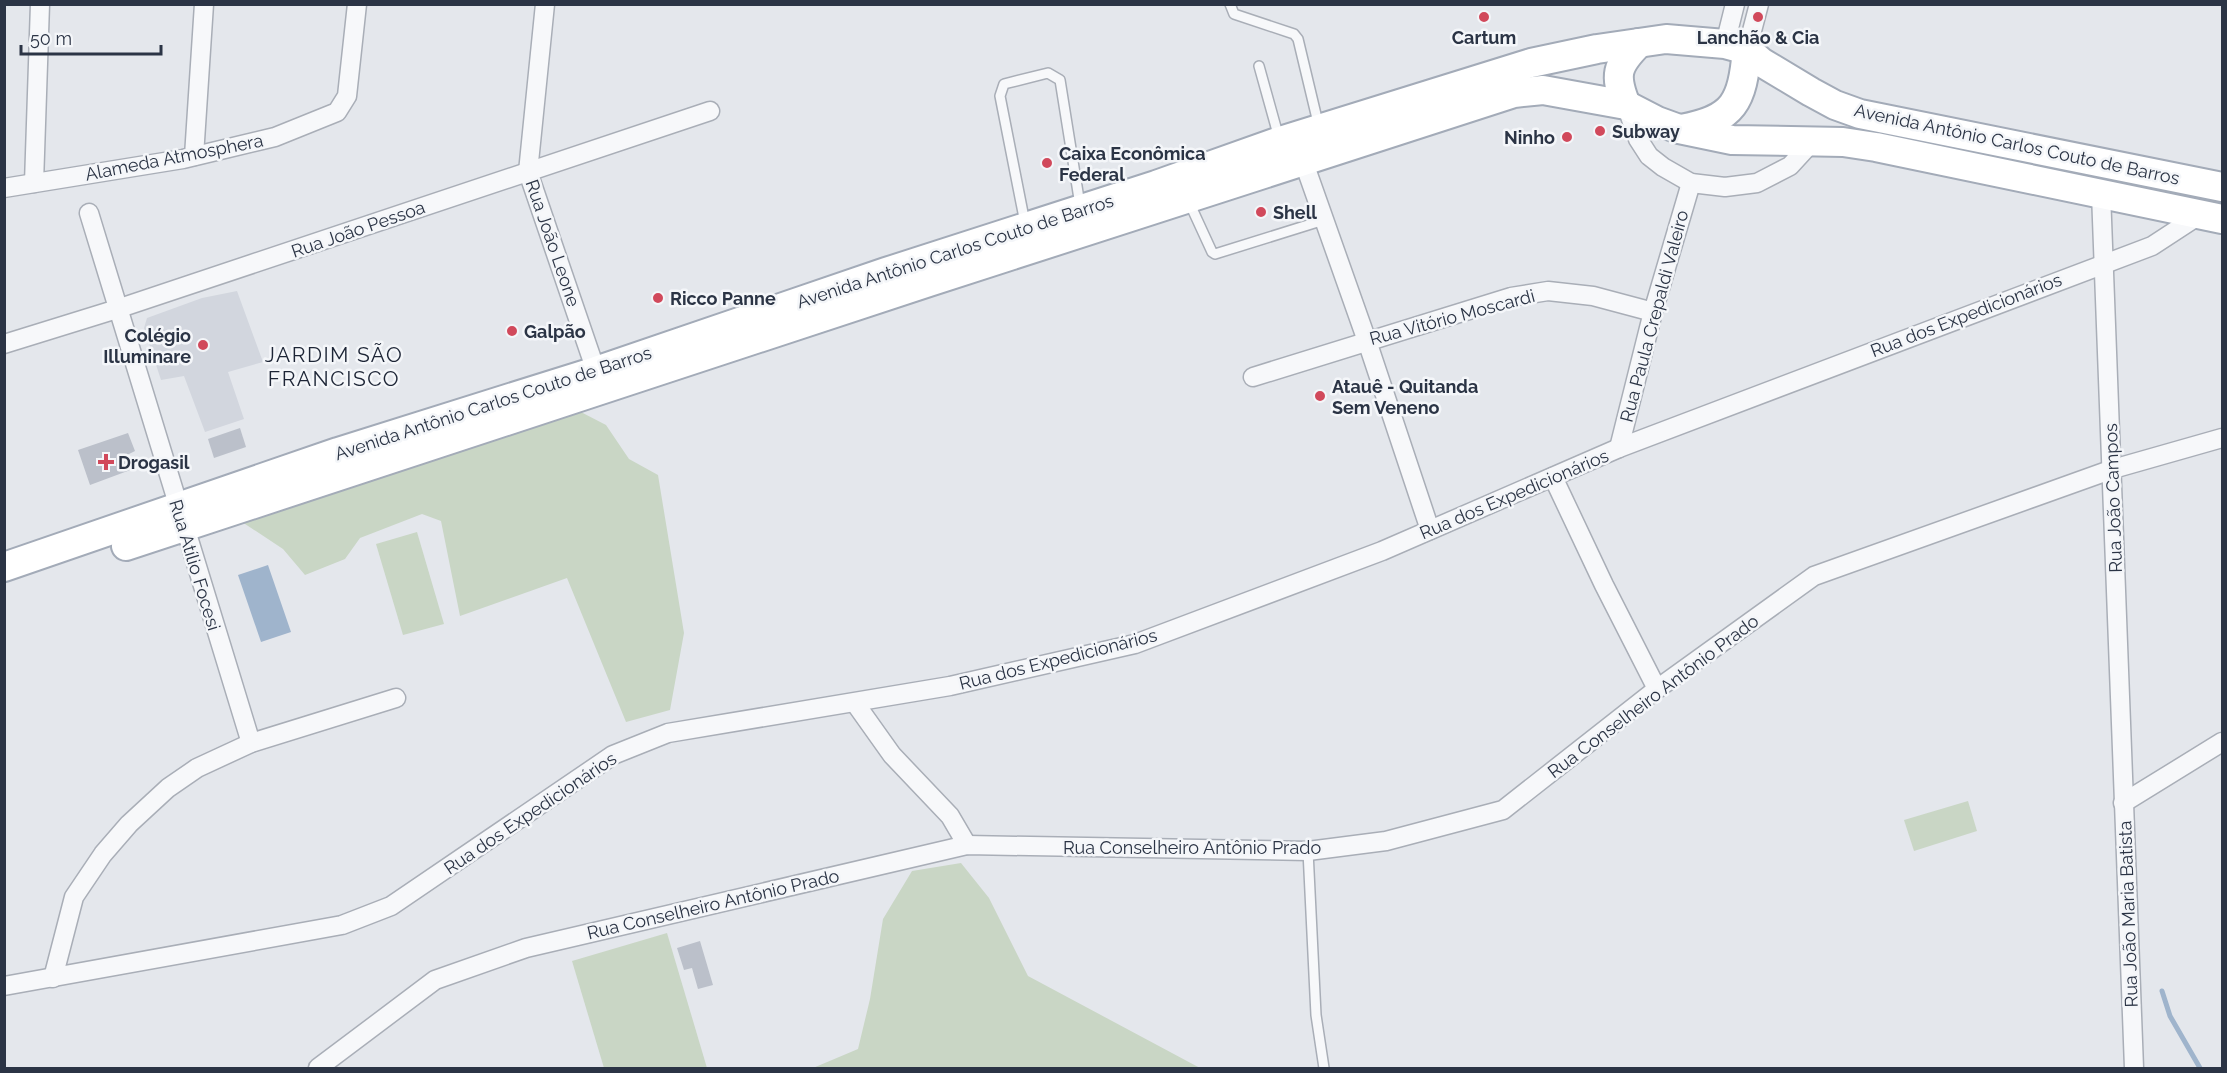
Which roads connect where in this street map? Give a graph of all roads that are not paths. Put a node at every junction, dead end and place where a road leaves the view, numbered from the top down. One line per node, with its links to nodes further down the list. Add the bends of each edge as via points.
1 (40, 4): 20 (street)
2 (204, 4): 17 (street)
3 (357, 4): 17 (street, Alameda Atmosphera, via 347,96 337,112 275,137)
4 (545, 4): 19 (street, Rua João Leone)
5 (1230, 4): 14 (lane, via 1234,14 1294,34 1298,39)
6 (1735, 4): 9 (street)
7 (1759, 4): 9 (street)
8 (1638, 43): 9 (main road, Avenida Antônio Carlos Couto de Barros, via 1666,39); 11 (main road, via 1623,58 1617,74); 14 (main road, Avenida Antônio Carlos Couto de Barros, via 1531,63)
9 (1736, 47): 13 (main road, via 1744,81 1738,99 1725,114 1706,124); 22 (main road, Avenida Antônio Carlos Couto de Barros, via 1835,105 1860,114)
10 (1259, 66): 15 (lane)
11 (1626, 105): 13 (main road, Avenida Antônio Carlos Couto de Barros); 18 (main road, Avenida Antônio Carlos Couto de Barros, via 1543,90 1514,93); 21 (street, via 1638,139 1649,156)
12 (710, 111): 19 (street, Rua João Pessoa)
13 (1679, 129): 16 (main road, Avenida Antônio Carlos Couto de Barros, via 1732,140)
14 (1319, 130): 15 (main road, Avenida Antônio Carlos Couto de Barros)
15 (1280, 141): 26 (main road, Avenida Antônio Carlos Couto de Barros)
16 (1813, 141): 21 (street, via 1790,166 1757,183 1725,187); 24 (main road, Avenida Antônio Carlos Couto de Barros, via 1876,147)
17 (194, 156): 20 (street, Alameda Atmosphera)
18 (1303, 160): 25 (main road, Avenida Antônio Carlos Couto de Barros); 29 (street)
19 (528, 172): 32 (street, Rua João Pessoa); 36 (street, Rua João Leone)
20 (34, 183): 23 (street, Alameda Atmosphera)
21 (1690, 183): 33 (street, Rua Paula Crepaldi Valeiro)
22 (2223, 187)
23 (4, 188)
24 (2101, 193): 28 (main road, Avenida Antônio Carlos Couto de Barros); 31 (street, Rua João Campos)
25 (1187, 198): 29 (lane, via 1215,254); 42 (main road, Avenida Antônio Carlos Couto de Barros)
26 (1080, 210): 30 (main road, Avenida Antônio Carlos Couto de Barros); 30 (lane, via 1060,80 1048,73 1004,84 1000,96)
27 (89, 213): 32 (street, Rua Atílio Focesi)
28 (2212, 217): 31 (street, Rua dos Expedicionários, via 2152,246)
29 (1324, 220): 34 (street)
30 (1026, 227): 36 (main road, Avenida Antônio Carlos Couto de Barros)
31 (2105, 262): 39 (street, Rua dos Expedicionários); 40 (street, Rua João Campos)
32 (117, 309): 35 (street, Rua João Pessoa); 42 (street, Rua Atílio Focesi)
33 (1653, 312): 34 (street, Rua Vitório Moscardi, via 1593,296 1548,291 1511,297); 39 (street, Rua Paula Crepaldi Valeiro)
34 (1367, 341): 37 (street, Rua Vitório Moscardi); 43 (street)
35 (4, 344)
36 (596, 371): 42 (main road, Avenida Antônio Carlos Couto de Barros, via 338,452)
37 (1253, 377)
38 (2223, 438): 40 (street, Rua Conselheiro Antônio Prado)
39 (1619, 448): 41 (street, Rua dos Expedicionários)
40 (2113, 470): 45 (street, Rua Conselheiro Antônio Prado, via 1814,576); 50 (street, Rua João Campos)
41 (1553, 477): 43 (street, Rua dos Expedicionários); 45 (street)
42 (181, 518): 44 (main road, Avenida Antônio Carlos Couto de Barros); 49 (street, Rua Atílio Focesi)
43 (1430, 530): 47 (street, Rua dos Expedicionários, via 1136,644 950,687)
44 (5, 569)
45 (1657, 689): 52 (street, Rua Conselheiro Antônio Prado, via 1503,810 1386,842)
46 (396, 698): 49 (street)
47 (855, 703): 51 (street, via 892,755 950,816); 53 (street, Rua dos Expedicionários, via 668,733 613,755 391,906 342,925)
48 (2223, 742): 50 (street, Rua João Maria Batista)
49 (251, 743): 53 (street, via 197,768 168,788 103,854 74,897)
50 (2123, 803): 57 (street, Rua João Maria Batista)
51 (968, 844): 52 (street, Rua Conselheiro Antônio Prado); 55 (street, Rua Conselheiro Antônio Prado, via 526,948 435,980)
52 (1308, 851): 56 (lane, via 1316,1016)
53 (53, 978): 54 (street, Rua dos Expedicionários)
54 (4, 986)
55 (318, 1068)
56 (1324, 1068)
57 (2134, 1068)

